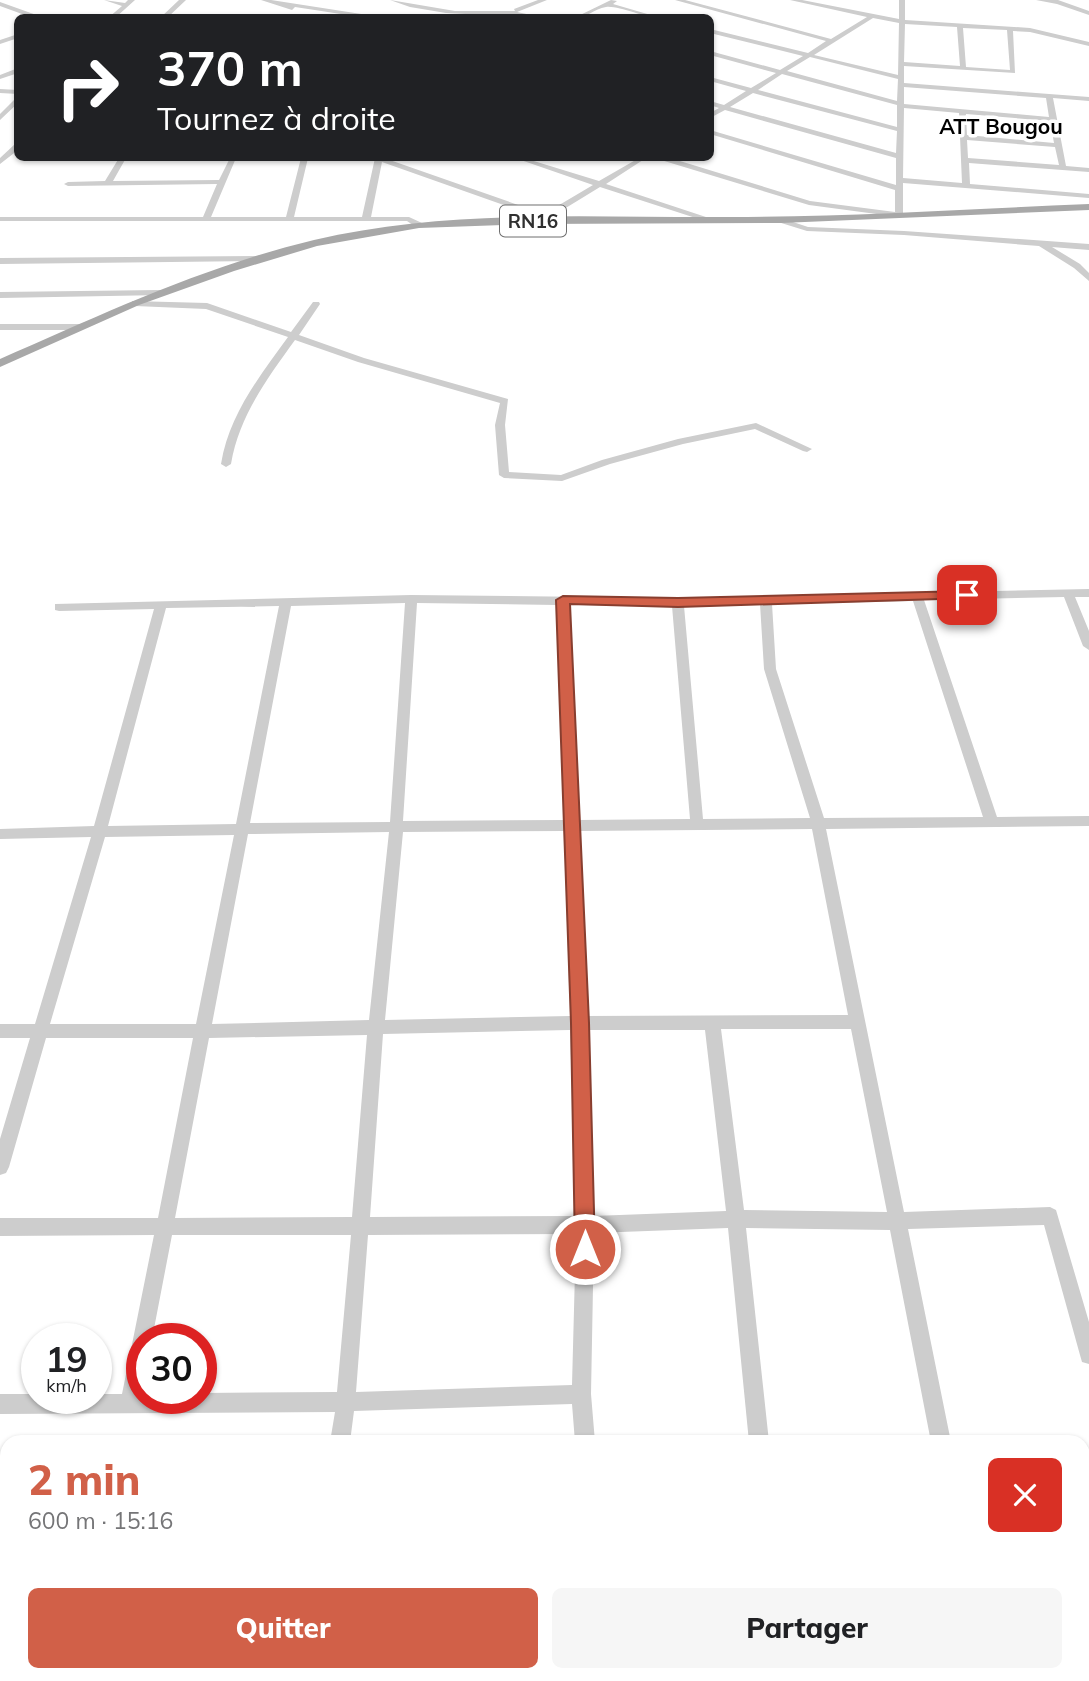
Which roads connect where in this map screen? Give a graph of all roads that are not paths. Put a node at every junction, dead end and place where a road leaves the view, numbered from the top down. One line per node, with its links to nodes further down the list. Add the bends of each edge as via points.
1 (107, 0): 15 (street)
2 (132, 0): 15 (street)
3 (183, 0): 20 (street)
4 (264, 0): 13 (street)
5 (393, 0): 16 (street, via 464,13)
6 (544, 0): 16 (street)
7 (615, 0): 14 (street)
8 (678, 0): 33 (street)
9 (793, 0): 28 (street)
10 (902, 0): 29 (street)
11 (1039, 0): 17 (street)
12 (0, 4): 18 (street)
13 (284, 4): 21 (street); 22 (street)
14 (606, 4): 26 (street); 27 (street)
15 (125, 5): 19 (street)
16 (513, 11): 23 (street); 24 (street); 25 (street)
17 (1089, 13)
18 (29, 14)
19 (115, 14)
20 (167, 14)
21 (307, 14)
22 (355, 14)
23 (491, 14)
24 (504, 14)
25 (525, 14)
26 (585, 14)
27 (643, 14)
28 (872, 16): 29 (street); 33 (street)
29 (902, 22): 30 (street); 37 (street)
30 (960, 26): 31 (street); 38 (street)
31 (1010, 29): 34 (street, via 1061,35); 38 (street, via 1013,72)
32 (714, 32): 36 (street)
33 (832, 41): 36 (street)
34 (1089, 44)
35 (714, 54): 39 (street)
36 (808, 56): 39 (street); 41 (street)
37 (902, 64): 38 (street); 41 (street)
38 (962, 68)
39 (782, 72): 42 (street); 46 (street)
40 (714, 80): 42 (street)
41 (902, 82): 43 (street); 46 (street)
42 (752, 90): 47 (street); 51 (street)
43 (1049, 96): 44 (street); 50 (street)
44 (1089, 99)
45 (714, 104): 47 (street)
46 (901, 105): 48 (street); 51 (street)
47 (726, 107): 49 (street); 56 (street)
48 (962, 111): 50 (street); 53 (street)
49 (714, 114)
50 (1053, 118): 54 (street)
51 (901, 130): 56 (street)
52 (714, 133): 73 (street)
53 (963, 137): 54 (street); 57 (street)
54 (1057, 145): 67 (street)
55 (14, 150): 66 (street)
56 (901, 157): 73 (street)
57 (964, 160): 67 (street); 74 (street)
58 (120, 161): 71 (street)
59 (232, 161): 69 (street)
60 (303, 161): 80 (street)
61 (378, 161): 81 (street)
62 (387, 161): 82 (street)
63 (527, 161): 72 (street)
64 (638, 161): 72 (street)
65 (674, 161): 77 (street, via 809,203)
66 (0, 162)
67 (1063, 168): 68 (street)
68 (1089, 170)
69 (222, 182): 71 (street); 78 (street)
70 (68, 184): 71 (street)
71 (107, 184)
72 (599, 184): 82 (street); 83 (street)
73 (900, 185): 74 (street); 77 (street)
74 (966, 186): 75 (street)
75 (1089, 196)
76 (1089, 207): 77 (main road, RN16)
77 (899, 215): 84 (main road, RN16)
78 (206, 218): 79 (street); 80 (street)
79 (0, 219)
80 (289, 219): 81 (street)
81 (366, 219): 85 (street, via 409,219)
82 (550, 219): 83 (main road, RN16); 85 (main road, RN16)
83 (711, 220): 84 (main road, RN16)
84 (780, 220): 86 (street, via 807,229)
85 (419, 225): 88 (main road, RN16, via 315,243)
86 (1040, 243): 87 (street); 90 (street)
87 (1089, 247)
88 (260, 259): 89 (street); 91 (main road, RN16)
89 (0, 261)
90 (1089, 278)
91 (160, 293): 92 (street); 93 (main road, RN16)
92 (0, 295)
93 (135, 303): 96 (main road, RN16); 97 (street, via 207,306)
94 (316, 304): 97 (street)
95 (0, 327): 96 (street)
96 (80, 327): 98 (main road, RN16)
97 (293, 337): 99 (street, via 505,401 500,425 504,475 562,478 682,441 756,426); 100 (street, via 251,395 230,439)
98 (0, 363)
99 (807, 450)
100 (226, 464)
101 (1068, 593): 102 (street); 103 (street); 111 (street)
102 (1089, 593)
103 (917, 596): 106 (street); 114 (street)
104 (411, 599): 105 (street); 107 (street); 118 (street)
105 (563, 600): 108 (street); 115 (street)
106 (766, 600): 108 (street); 113 (street, via 770,669)
107 (286, 601): 109 (street); 117 (street)
108 (678, 602): 116 (street)
109 (161, 605): 110 (street); 119 (street)
110 (59, 607)
111 (1089, 646)
112 (1089, 821): 114 (street)
113 (818, 822): 114 (street); 116 (street); 121 (street)
114 (992, 822)
115 (572, 825): 116 (street); 118 (street); 122 (street)
116 (697, 825)
117 (244, 827): 118 (street); 119 (street); 126 (street)
118 (396, 828): 124 (street)
119 (100, 831): 120 (street); 127 (street)
120 (0, 834)
121 (858, 1022): 123 (street); 130 (street)
122 (580, 1023): 123 (street); 124 (street); 131 (street)
123 (712, 1023): 129 (street)
124 (376, 1027): 126 (street); 133 (street)
125 (0, 1031): 127 (street)
126 (204, 1031): 127 (street); 132 (street)
127 (38, 1032): 128 (street)
128 (0, 1167)
129 (736, 1219): 130 (street); 131 (street); 144 (street)
130 (897, 1221): 136 (street, via 1050,1216); 145 (street)
131 (585, 1224): 133 (street); 137 (street)
132 (165, 1226): 133 (street); 134 (street); 135 (street)
133 (362, 1226): 140 (street)
134 (0, 1227)
135 (146, 1323)
136 (1089, 1355)
137 (581, 1394): 140 (street); 143 (street)
138 (126, 1402): 141 (street)
139 (217, 1402): 140 (street)
140 (346, 1402): 142 (street)
141 (0, 1404)
142 (341, 1435)
143 (584, 1435)
144 (758, 1435)
145 (940, 1435)

